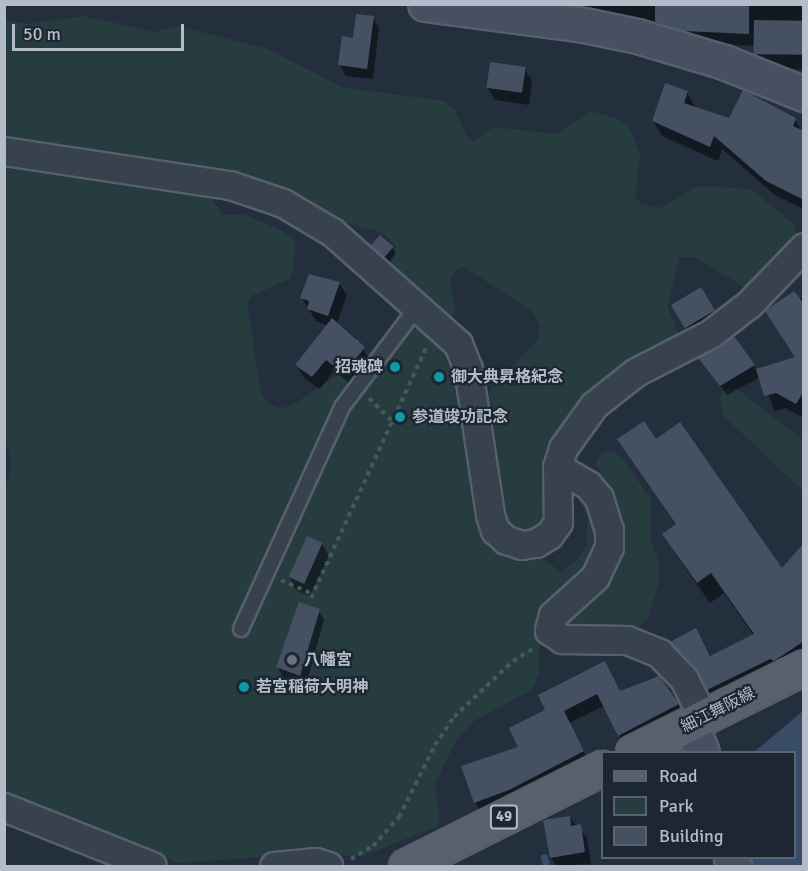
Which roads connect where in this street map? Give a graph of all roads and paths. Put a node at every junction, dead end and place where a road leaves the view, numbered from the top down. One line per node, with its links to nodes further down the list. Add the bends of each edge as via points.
1 (425, 4): 2 (street, via 637,36 724,62)
2 (804, 94)
3 (4, 151): 5 (street, via 202,179 257,193 332,232)
4 (804, 248): 9 (street, via 748,304 710,334 614,387 577,425)
5 (418, 306): 7 (lane); 9 (street, via 449,333 464,356 490,515 495,530 506,540 529,544 549,535 558,522 560,507)
6 (420, 361): 8 (path)
7 (357, 387): 8 (path); 10 (lane, via 342,407)
8 (392, 421): 10 (path, via 312,596)
9 (557, 467): 12 (street, via 588,485 599,498 609,530 609,547 595,577 553,615 549,630)
10 (267, 573): 11 (lane)
11 (241, 629)
12 (554, 636): 14 (street, via 570,640 618,639 644,645 673,665); 18 (path, via 513,661 454,717 435,745 399,817 373,846)
13 (804, 667): 14 (main road, 細江舞阪線)
14 (699, 731): 15 (main road, 細江舞阪線)
15 (639, 751)
16 (601, 769): 21 (main road, 49)
17 (4, 807): 19 (street)
18 (337, 864): 20 (street)
19 (152, 867)
20 (274, 867)
21 (406, 867)

